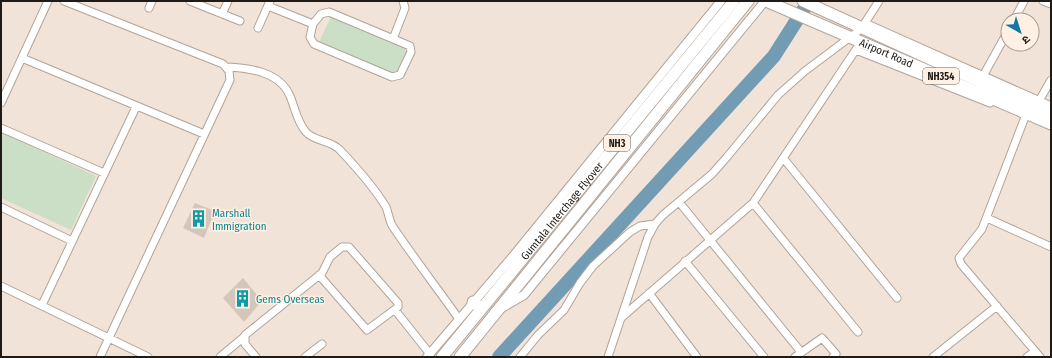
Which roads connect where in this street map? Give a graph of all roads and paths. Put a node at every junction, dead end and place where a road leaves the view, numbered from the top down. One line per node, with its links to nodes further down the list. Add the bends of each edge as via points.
1 (48, 1): 26 (street)
2 (64, 1): 27 (street)
3 (228, 1): 17 (street)
4 (403, 1): 22 (street, via 405,8)
5 (721, 1): 56 (street)
6 (734, 1): 56 (highway, Gumtala Interchage Flyover / NH3, via 500,285)
7 (748, 1): 59 (highway, Gumtala Interchage Flyover / NH3)
8 (803, 1): 20 (highway, Airport Road / NH354, via 838,18)
9 (879, 1): 20 (street)
10 (1043, 1): 15 (street)
11 (192, 2): 17 (street)
12 (1022, 2): 16 (street)
13 (269, 3): 19 (street); 21 (street)
14 (769, 3): 23 (highway, Airport Road / NH354); 59 (street, via 524,295)
15 (1051, 4)
16 (1018, 12)
17 (222, 14): 18 (street)
18 (240, 22)
19 (313, 24): 22 (street, via 321,14 329,12); 22 (street, via 310,37 314,44 394,77 400,74 412,50 410,46)
20 (863, 26): 23 (street); 28 (street); 34 (highway, Airport Road / NH354)
21 (258, 28)
22 (393, 38)
23 (848, 38): 25 (highway, Airport Road / NH354); 42 (street, via 786,88 712,174)
24 (1000, 45): 28 (street)
25 (858, 46): 35 (street); 36 (highway, Airport Road / NH354); 40 (street)
26 (22, 58): 31 (street); 32 (street)
27 (227, 67): 39 (street, via 230,80); 61 (street, via 259,72 283,85 306,132 312,137 333,144 352,164 385,206 392,226)
28 (983, 76): 30 (street)
29 (1051, 80): 30 (street)
30 (1039, 101): 33 (street)
31 (1, 103)
32 (136, 106): 39 (street); 41 (street)
33 (1051, 106)
34 (1051, 114)
35 (1025, 117): 38 (street); 45 (street)
36 (1051, 124)
37 (1, 128): 41 (street)
38 (1051, 128)
39 (204, 134): 63 (street)
40 (784, 159): 43 (street); 54 (street)
41 (104, 173): 48 (street)
42 (678, 202): 46 (street); 47 (street)
43 (753, 203): 47 (street); 62 (street)
44 (1, 208): 48 (street)
45 (987, 218): 49 (street); 57 (street, via 978,235 960,254 960,261)
46 (655, 224): 60 (street, via 648,237); 76 (street, via 640,226 630,232 593,266 564,310)
47 (710, 240): 50 (street); 67 (street)
48 (72, 241): 55 (street)
49 (1051, 247)
50 (685, 261): 53 (street); 79 (street)
51 (319, 275): 58 (street, via 367,330); 58 (street, via 332,255 342,247 348,246 398,303); 64 (street)
52 (1, 286): 55 (street)
53 (649, 293): 60 (street); 78 (street)
54 (897, 298)
55 (42, 305): 63 (street)
56 (477, 305): 61 (street); 74 (highway, NH3)
57 (997, 306): 66 (street); 82 (street)
58 (395, 310): 68 (street)
59 (498, 310): 75 (highway, NH3)
60 (621, 318): 77 (street)
61 (459, 319): 68 (street)
62 (858, 332)
63 (109, 337): 69 (street); 70 (street)
64 (244, 337): 71 (street); 72 (street, via 245,344)
65 (322, 344): 73 (street)
66 (1034, 351): 83 (street); 84 (street)
67 (801, 352): 80 (street); 81 (street, via 822,338 835,351)
68 (428, 355)
69 (100, 357)
70 (148, 357)
71 (220, 357)
72 (256, 357)
73 (305, 357)
74 (442, 357)
75 (460, 357)
76 (520, 357)
77 (608, 357)
78 (697, 357)
79 (764, 357)
80 (795, 357)
81 (833, 357)
82 (933, 357)
83 (1027, 357)
84 (1040, 357)

